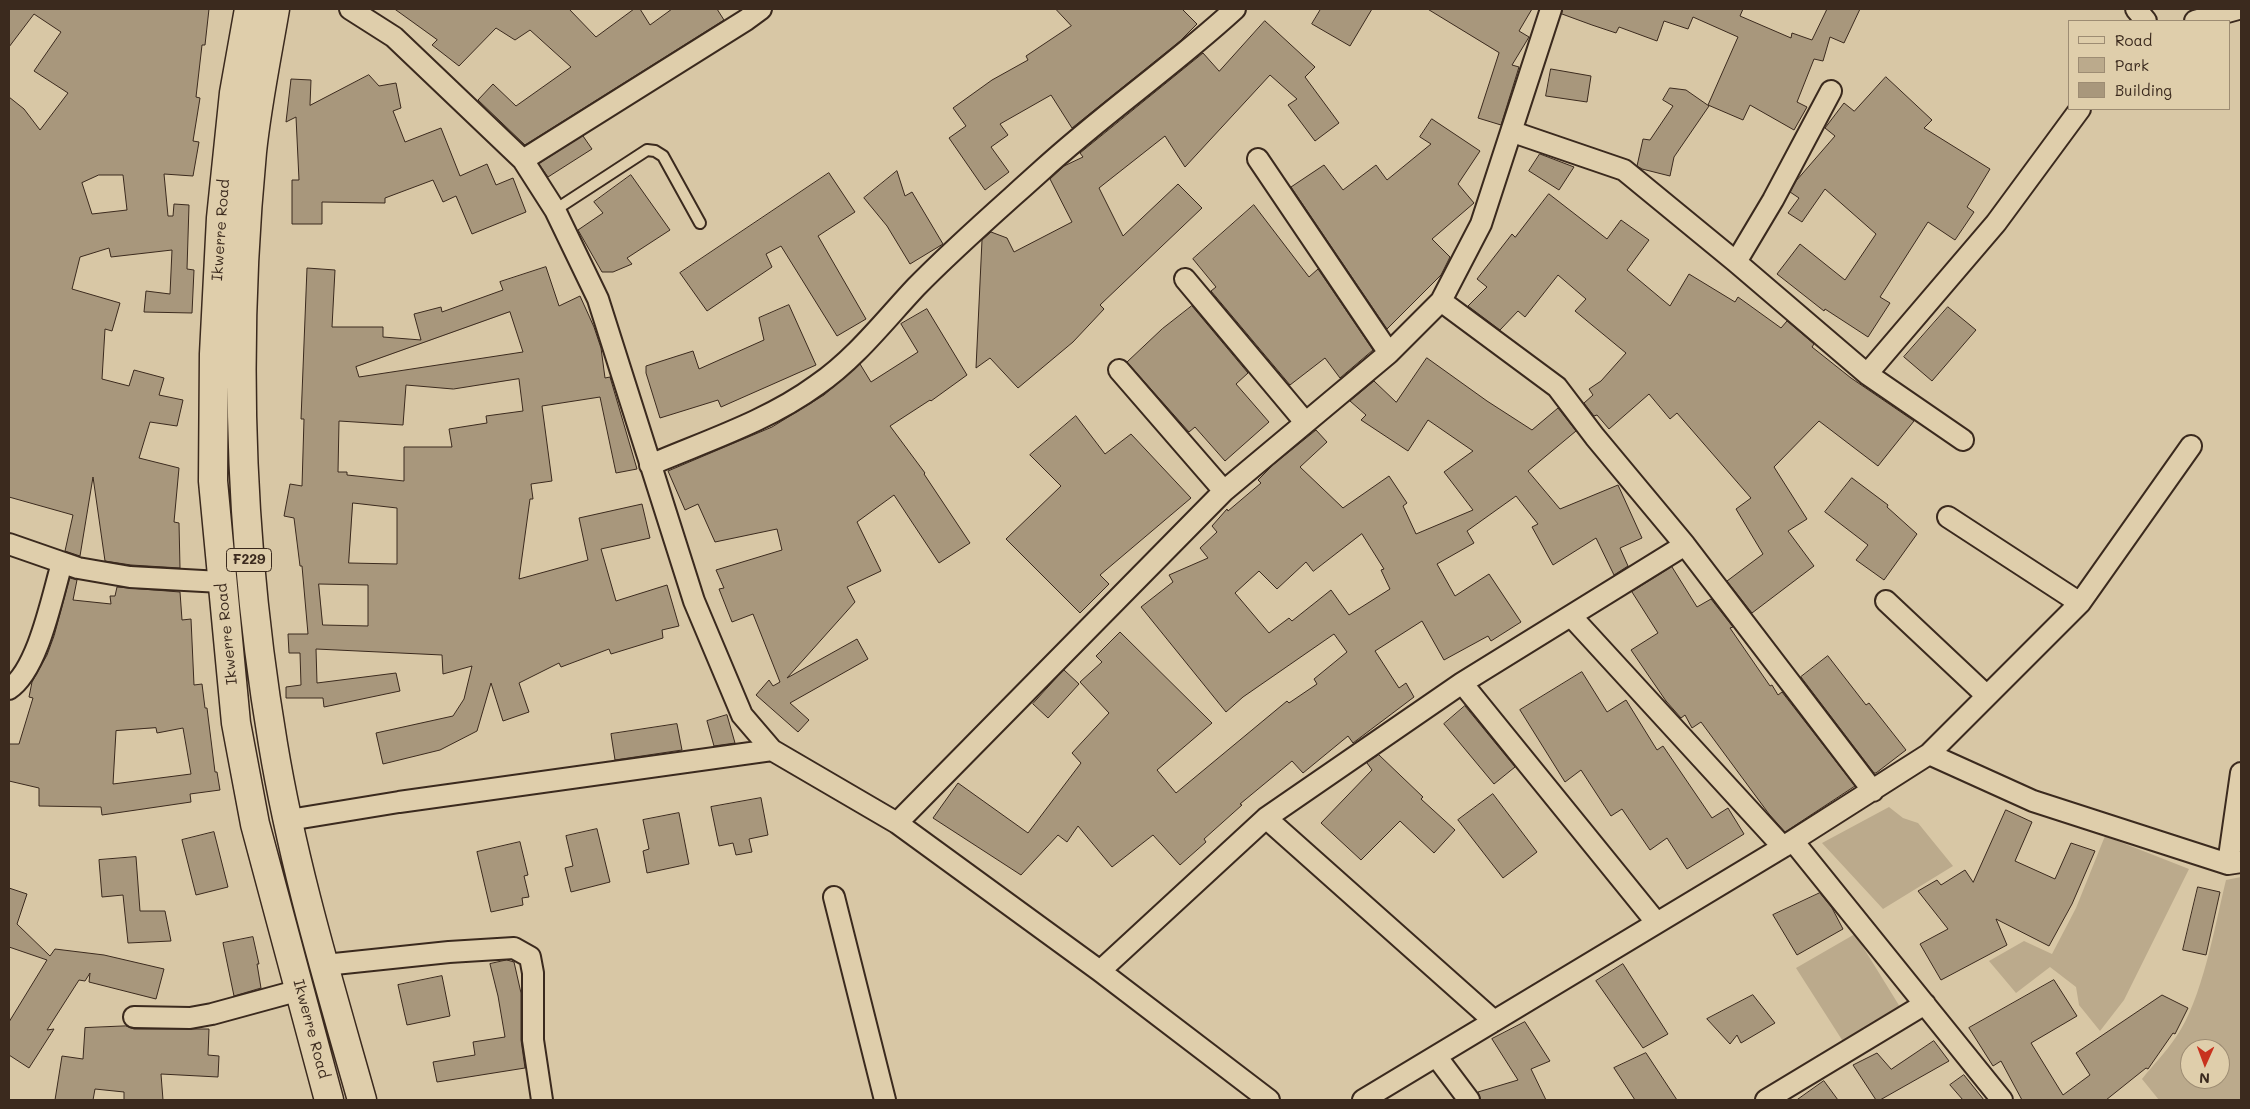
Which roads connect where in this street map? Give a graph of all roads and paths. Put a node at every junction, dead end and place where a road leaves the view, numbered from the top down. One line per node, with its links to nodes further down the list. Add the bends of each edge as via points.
1 (249, 9): 33 (main road, Ikwerre Road / F229, via 234,93 221,218 214,354 212,481)
2 (275, 9): 45 (main road, F229, via 252,149 240,348 247,550 273,745)
3 (350, 9): 15 (street, via 394,37)
4 (1235, 9): 27 (street, via 1072,143 996,211 818,385 777,410)
5 (1551, 9): 13 (street)
6 (2136, 9): 9 (street)
7 (2238, 9): 10 (street)
8 (748, 12): 15 (street)
9 (2145, 20)
10 (2199, 20)
11 (1831, 90): 18 (street)
12 (2079, 110): 23 (street, via 1996,223)
13 (1513, 132): 18 (street, via 1624,170); 20 (street, via 1481,224)
14 (1258, 159): 21 (street)
15 (523, 160): 16 (street)
16 (555, 210): 17 (lane, via 648,150 663,156); 27 (street, via 598,299)
17 (700, 223)
18 (1736, 262): 23 (street)
19 (1185, 279): 24 (street)
20 (1441, 301): 21 (street); 31 (street, via 1558,387)
21 (1389, 353): 24 (street)
22 (1119, 370): 28 (street)
23 (1867, 374): 25 (street)
24 (1305, 422): 28 (street)
25 (1963, 440)
26 (2191, 446): 35 (street)
27 (650, 464): 40 (street, via 694,601 742,715)
28 (1224, 492): 46 (street)
29 (1948, 517): 35 (street)
30 (9, 544): 32 (street)
31 (1685, 545): 36 (street); 43 (street)
32 (62, 563): 33 (street, via 130,578); 38 (street, via 32,662 16,684)
33 (222, 582): 53 (main road, Ikwerre Road / F229, via 236,723 255,824)
34 (1886, 601): 39 (street)
35 (2080, 602): 39 (street)
36 (1571, 616): 37 (street); 47 (street)
37 (1462, 683): 44 (street); 50 (street)
38 (9, 688)
39 (1987, 696): 41 (street)
40 (772, 750): 45 (street); 46 (street)
41 (1929, 754): 43 (street); 48 (street, via 2033,801)
42 (2241, 773): 48 (street)
43 (1873, 791): 47 (street)
44 (1266, 818): 52 (street); 56 (street)
45 (289, 820): 51 (main road, F229)
46 (898, 823): 52 (street)
47 (1788, 844): 50 (street); 54 (street)
48 (2234, 863)
49 (834, 897): 61 (street)
50 (1656, 922): 56 (street)
51 (325, 965): 59 (main road, F229); 60 (street, via 514,948 530,957 533,973 532,1040)
52 (1100, 971): 62 (street)
53 (300, 990): 55 (street, via 190,1018); 58 (main road, Ikwerre Road / F229)
54 (1925, 1004): 65 (street); 66 (street)
55 (134, 1017)
56 (1494, 1020): 57 (street)
57 (1436, 1056): 63 (street); 64 (street)
58 (330, 1100)
59 (362, 1100)
60 (542, 1100)
61 (885, 1100)
62 (1270, 1100)
63 (1363, 1100)
64 (1469, 1100)
65 (1766, 1100)
66 (2002, 1100)

